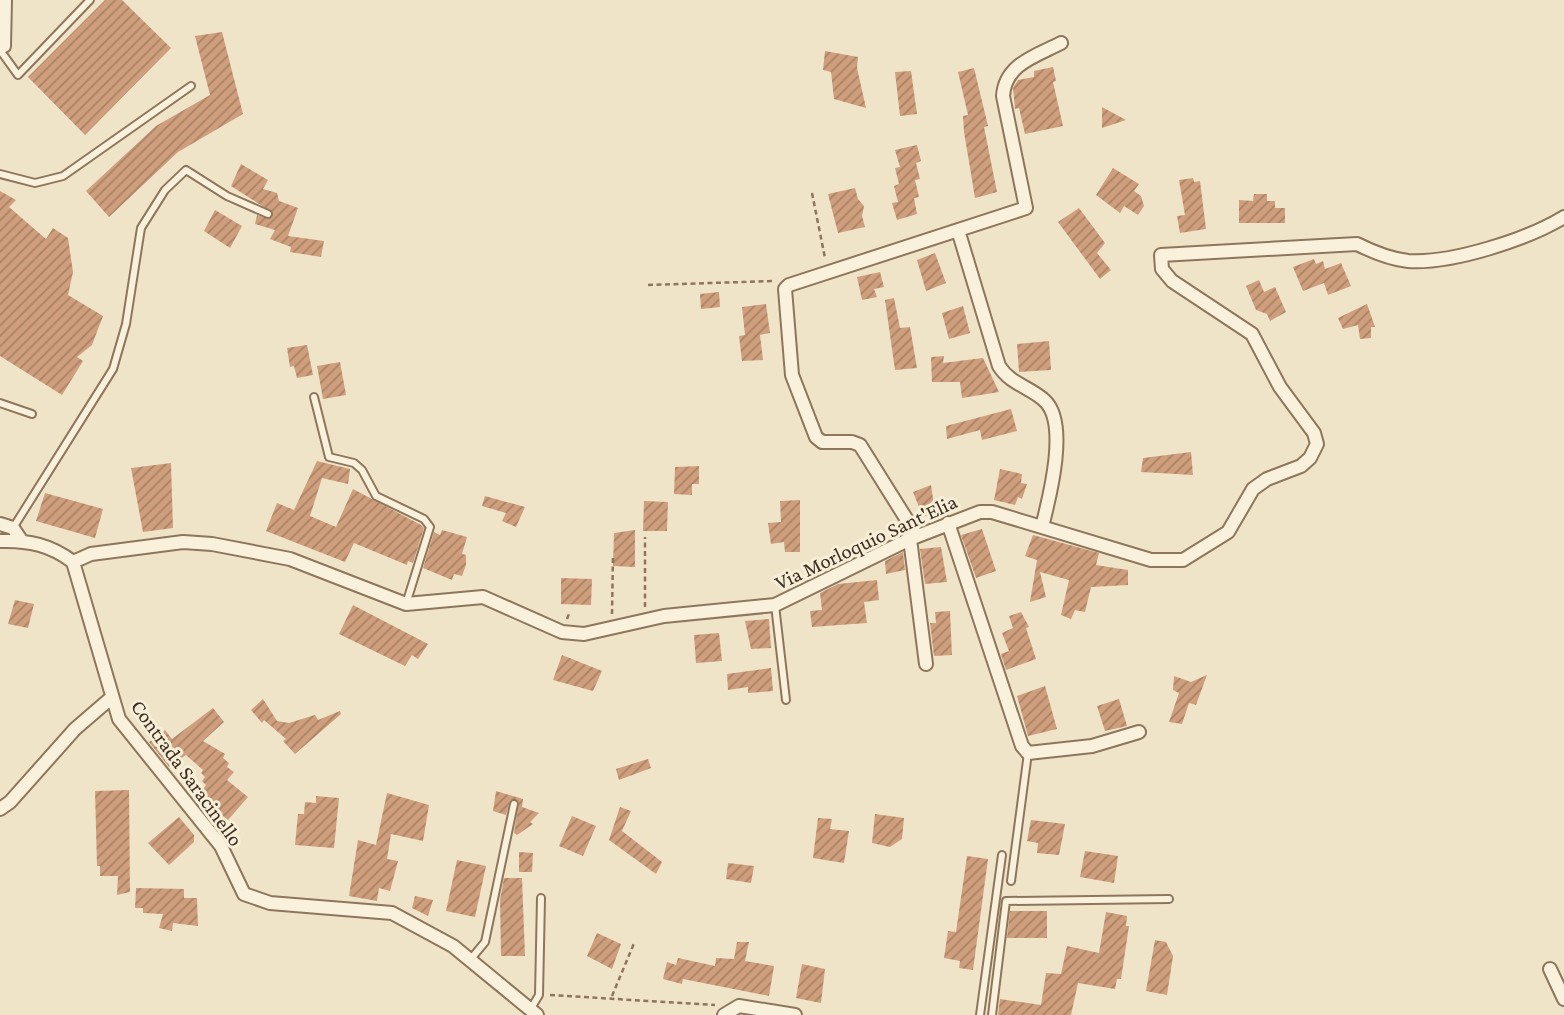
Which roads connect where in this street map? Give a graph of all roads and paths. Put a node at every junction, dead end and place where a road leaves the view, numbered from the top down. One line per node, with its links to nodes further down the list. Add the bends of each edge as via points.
1 (5, 0): 4 (street, via 4,46)
2 (90, 0): 4 (lane, via 18,75)
3 (1061, 43): 10 (street, via 1013,68 1004,83 1026,208)
4 (0, 49)
5 (191, 86): 6 (lane, via 63,176 35,183)
6 (0, 174)
7 (812, 193): 11 (path)
8 (268, 214): 20 (lane, via 227,196 186,170 165,190 141,228 126,324 113,369)
9 (1564, 217): 19 (street, Via Morloquio Sant'Elia, via 1517,240 1409,261 1379,255 1357,244 1161,255 1162,269 1172,281 1252,334 1317,444 1301,466 1267,478 1253,489 1228,532 1183,560 1151,560)
10 (958, 230): 11 (street); 19 (street, via 999,366 1013,383 1044,399 1053,415 1056,463)
11 (828, 272): 13 (street)
12 (648, 285): 13 (path, via 773,280)
13 (785, 289): 22 (street, via 792,375 816,437 822,442 860,445)
14 (314, 397): 27 (lane, via 329,457 355,463 376,496 424,519 430,527)
15 (0, 403): 16 (lane)
16 (32, 414)
17 (948, 523): 19 (street, Via Morloquio Sant'Elia, via 992,512); 22 (street, Via Morloquio Sant'Elia); 35 (street)
18 (0, 524): 20 (street)
19 (1042, 527)
20 (13, 528): 23 (street)
21 (645, 537): 29 (path)
22 (913, 538): 28 (street, Via Morloquio Sant'Elia); 31 (street)
23 (21, 540): 24 (street); 26 (street, via 55,549)
24 (0, 541)
25 (613, 555): 30 (path)
26 (73, 562): 27 (street, Via Morloquio Sant'Elia, via 91,554 183,542 212,544 290,559); 32 (street, Contrada Saracinello)
27 (406, 604): 30 (street, Via Morloquio Sant'Elia, via 483,597 562,632 584,634)
28 (775, 605): 29 (street, Via Morloquio Sant'Elia); 33 (lane)
29 (644, 620): 30 (street, Via Morloquio Sant'Elia)
30 (612, 628)
31 (926, 664)
32 (111, 698): 37 (street, via 75,729); 43 (street, Contrada Saracinello, via 119,719 221,846 244,894 270,903 392,913)
33 (786, 700)
34 (1139, 732): 35 (street, via 1092,746)
35 (1027, 753): 39 (lane)
36 (514, 804): 43 (lane, via 485,942)
37 (0, 809)
38 (1002, 855): 51 (lane)
39 (1011, 881)
40 (541, 898): 45 (lane)
41 (1169, 899): 52 (lane, via 1006,901)
42 (635, 941): 46 (path)
43 (470, 960): 48 (street, Contrada Saracinello)
44 (1550, 969): 47 (street)
45 (540, 995): 46 (path); 48 (lane)
46 (612, 996): 49 (path, via 716,1005)
47 (1564, 999)
48 (533, 1012)
49 (725, 1014): 50 (street, via 738,1006)
50 (796, 1015)
51 (981, 1015)
52 (992, 1015)

